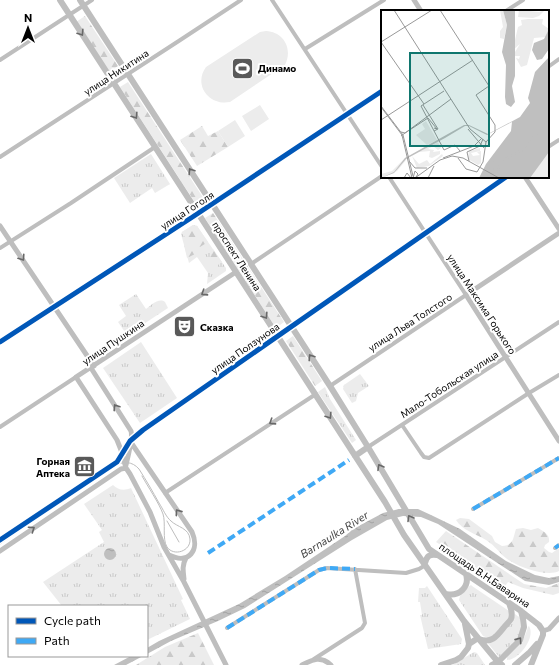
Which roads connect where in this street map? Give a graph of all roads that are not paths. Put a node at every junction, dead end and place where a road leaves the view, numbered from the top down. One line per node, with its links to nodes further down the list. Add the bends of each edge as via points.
1 (60, 0): 10 (main road, проспект Ленина)
2 (241, 0): 15 (street, улица Никитина)
3 (272, 0): 11 (street)
4 (384, 0): 11 (street)
5 (414, 0): 8 (street)
6 (523, 0): 9 (street)
7 (86, 2): 10 (street); 15 (main road, проспект Ленина)
8 (420, 10)
9 (508, 10)
10 (69, 14): 13 (street); 16 (main road, проспект Ленина, one-way to 16)
11 (305, 49): 18 (street)
12 (559, 59): 14 (street)
13 (0, 60)
14 (549, 66)
15 (128, 74): 16 (street, улица Никитина); 28 (main road, проспект Ленина, one-way to 15)
16 (114, 83): 21 (main road, проспект Ленина, one-way to 21); 22 (street, улица Никитина)
17 (381, 92): 18 (street, улица Гоголя)
18 (347, 114): 23 (street); 28 (street, улица Гоголя)
19 (559, 140): 20 (street)
20 (549, 146)
21 (155, 147): 29 (main road, проспект Ленина); 34 (street)
22 (0, 157)
23 (381, 165)
24 (381, 177): 36 (street)
25 (390, 178): 32 (street, улица Максима Горького)
26 (505, 178): 32 (street, улица Ползунова)
27 (526, 178): 31 (street)
28 (212, 204): 29 (street, улица Гоголя); 36 (main road, проспект Ленина)
29 (198, 213): 37 (main road, проспект Ленина); 39 (street, улица Гоголя)
30 (0, 226): 34 (street)
31 (559, 229)
32 (425, 233): 38 (street, улица Максима Горького); 41 (street, улица Ползунова)
33 (559, 233): 38 (street, улица Льва Толстого)
34 (11, 241): 35 (street); 39 (street, one-way to 39)
35 (0, 248)
36 (251, 264): 41 (main road, проспект Ленина)
37 (236, 272): 42 (main road, проспект Ленина, one-way to 42); 45 (street, улица Пушкина, one-way to 45)
38 (466, 295): 44 (street, улица Максима Горького); 48 (street, улица Льва Толстого)
39 (55, 306): 43 (street, улица Гоголя); 45 (street)
40 (559, 322): 44 (street, Мало-Тобольская улица)
41 (292, 327): 42 (street, улица Ползунова); 48 (main road, проспект Ленина, one-way to 41)
42 (278, 336): 50 (main road, проспект Ленина); 55 (street, улица Ползунова, via 143,430)
43 (0, 342)
44 (506, 357): 49 (street, улица Максима Горького); 51 (street, Мало-Тобольская улица)
45 (93, 367): 47 (street, улица Пушкина); 55 (street, one-way to 45, via 132,431)
46 (559, 375): 49 (street)
47 (76, 377): 52 (street, улица Пушкина); 53 (street)
48 (330, 386): 56 (main road, проспект Ленина)
49 (529, 393): 51 (street, via 429,458 421,453); 54 (street, улица Максима Горького)
50 (316, 394): 58 (main road, проспект Ленина, one-way to 58); 61 (street, one-way to 61)
51 (402, 425): 56 (street, Мало-Тобольская улица)
52 (0, 427)
53 (117, 440): 55 (street); 57 (street)
54 (559, 440)
55 (130, 442): 57 (street, улица Ползунова); 60 (street); 61 (street)
56 (368, 447): 58 (main road); 62 (main road, проспект Ленина, one-way to 56)
57 (122, 454): 60 (street); 64 (street, улица Ползунова, via 117,462)
58 (355, 456): 69 (main road, проспект Ленина)
59 (559, 458): 63 (street)
60 (125, 469): 65 (street, one-way to 60); 67 (street, via 150,512)
61 (165, 493): 68 (street, one-way to 61, via 193,551 195,538)
62 (400, 501): 66 (main road, площадь В.Н.Баварина, one-way to 62, via 429,549)
63 (473, 509)
64 (0, 540)
65 (0, 550)
66 (437, 554): 69 (main road, via 430,554); 71 (main road, площадь В.Н.Баварина)
67 (168, 555): 68 (street); 72 (street)
68 (186, 558): 72 (street, via 183,567)
69 (425, 564): 70 (street, via 406,573); 73 (main road)
70 (355, 569): 78 (street, via 318,570); 83 (street, via 365,623 362,628)
71 (466, 574): 73 (main road, via 467,581 461,592 454,595); 74 (main road, площадь В.Н.Баварина)
72 (184, 582): 85 (street)
73 (446, 594): 77 (main road)
74 (509, 603): 75 (main road, площадь В.Н.Баварина); 80 (main road, via 511,619 500,633 489,641)
75 (521, 611): 79 (main road, площадь В.Н.Баварина); 84 (main road, one-way to 75, via 520,640 524,626)
76 (559, 618): 79 (street, via 549,629)
77 (464, 621): 80 (main road); 82 (main road)
78 (227, 628)
79 (543, 631): 81 (main road)
80 (478, 638): 82 (main road); 84 (main road)
81 (541, 639): 89 (main road); 90 (main road)
82 (469, 644): 88 (main road, via 461,657)
83 (314, 659): 86 (street); 87 (street, via 322,659)
84 (498, 664)
85 (226, 665)
86 (302, 665)
87 (331, 665)
88 (441, 665)
89 (515, 665)
90 (531, 665)

